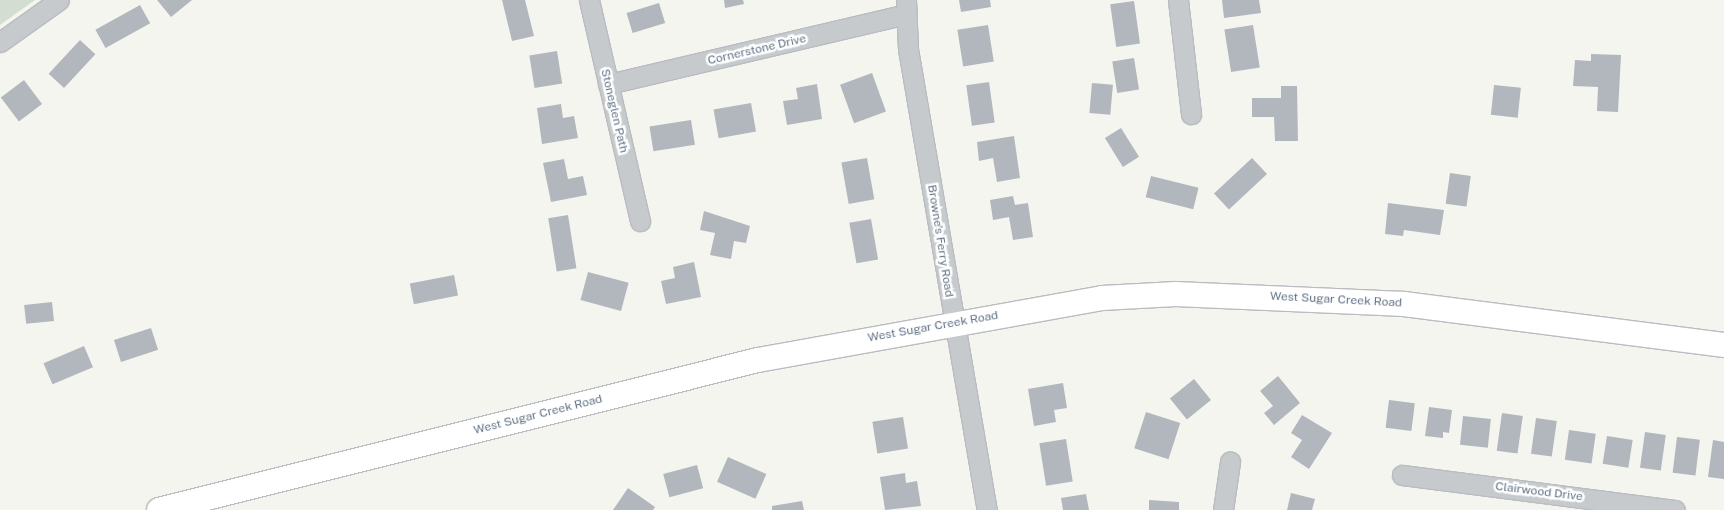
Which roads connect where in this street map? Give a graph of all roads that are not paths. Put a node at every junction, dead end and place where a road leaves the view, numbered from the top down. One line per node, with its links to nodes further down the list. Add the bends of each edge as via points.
1 (58, 0): 5 (street)
2 (589, 0): 6 (street, Stoneglen Path)
3 (1178, 0): 7 (street)
4 (906, 7): 6 (street, Cornerstone Drive); 9 (street, Browne's Ferry Road)
5 (0, 42)
6 (608, 84): 8 (street, Stoneglen Path)
7 (1191, 114)
8 (640, 221)
9 (954, 323): 10 (main road, West Sugar Creek Road, via 1102,298 1150,294 1251,296 1404,304); 13 (main road, West Sugar Creek Road, via 758,360); 14 (street, Browne's Ferry Road)
10 (1724, 345)
11 (1230, 462): 15 (street)
12 (1402, 475): 16 (street, Clairwood Drive)
13 (159, 510)
14 (987, 510)
15 (1223, 510)
16 (1675, 510)

